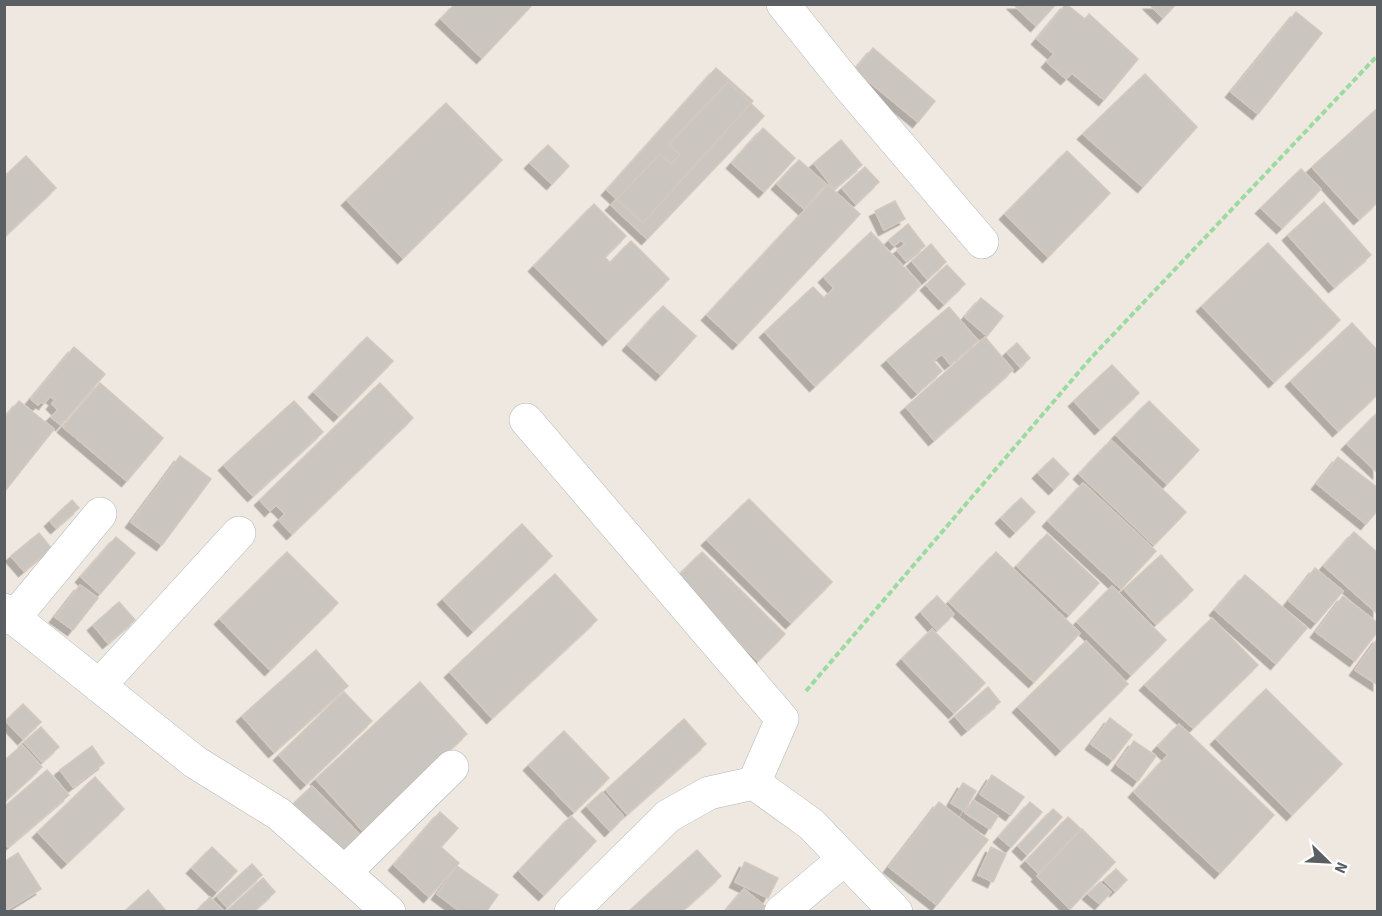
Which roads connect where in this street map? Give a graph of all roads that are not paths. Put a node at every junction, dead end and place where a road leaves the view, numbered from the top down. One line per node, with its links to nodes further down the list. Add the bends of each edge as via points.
1 (783, 4): 2 (street)
2 (982, 242)
3 (526, 420): 9 (street, via 782,719)
4 (100, 514): 6 (street)
5 (239, 533): 7 (street)
6 (9, 615): 7 (street)
7 (99, 686): 11 (street, via 195,762 279,814)
8 (452, 767): 11 (street)
9 (754, 783): 10 (street, via 811,824); 13 (street, via 709,793 668,816)
10 (844, 859): 14 (street); 15 (street)
11 (345, 872): 12 (street)
12 (389, 912)
13 (571, 912)
14 (781, 912)
15 (896, 912)

